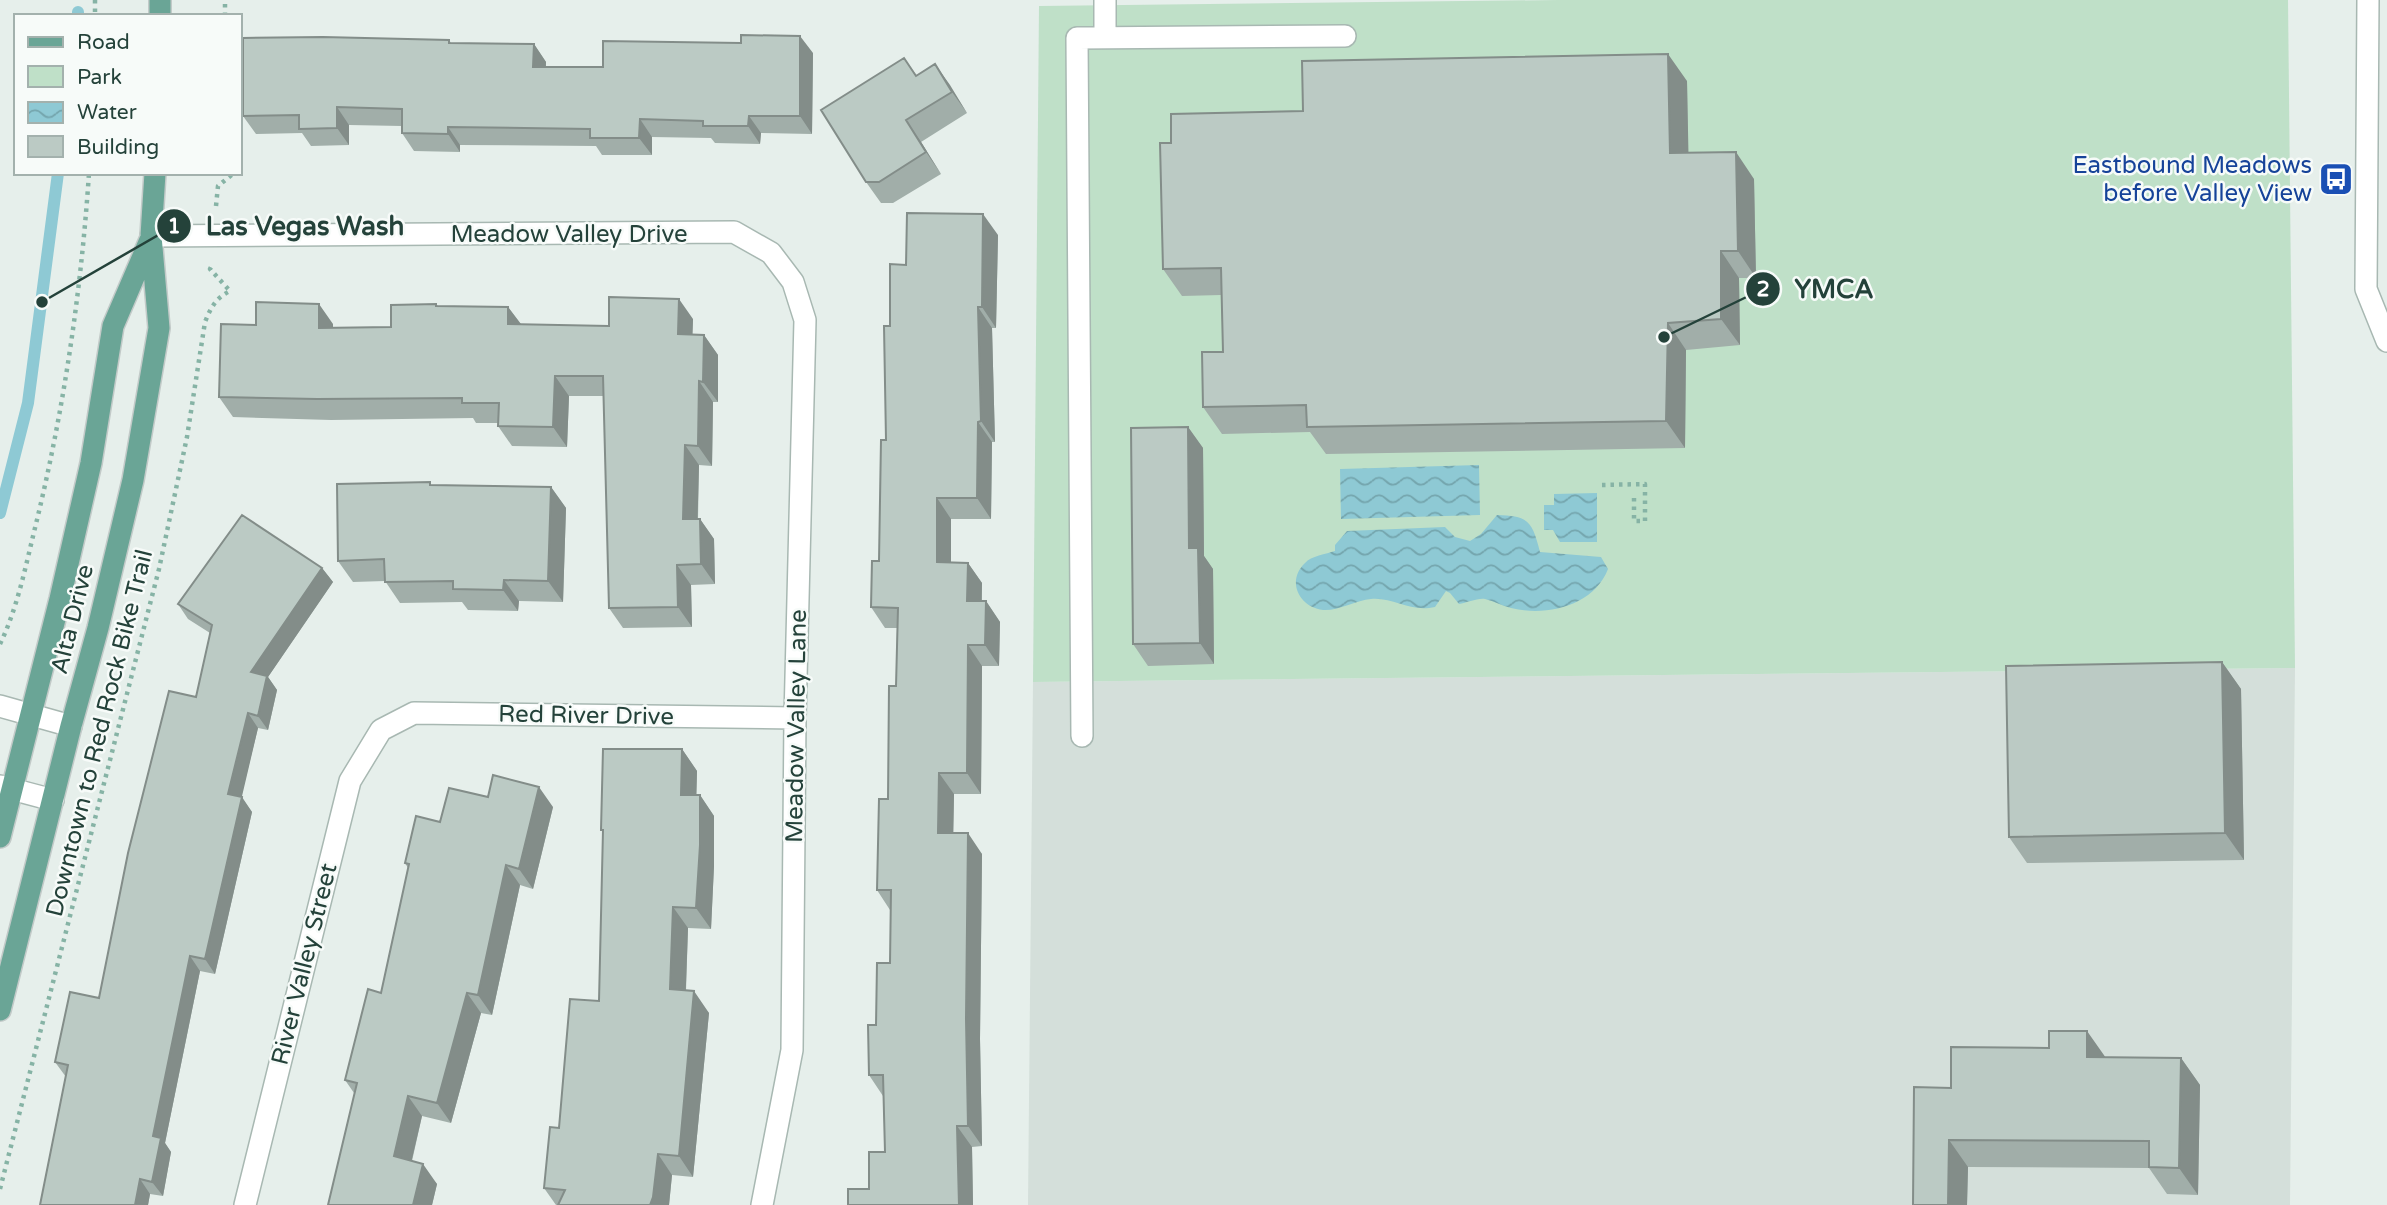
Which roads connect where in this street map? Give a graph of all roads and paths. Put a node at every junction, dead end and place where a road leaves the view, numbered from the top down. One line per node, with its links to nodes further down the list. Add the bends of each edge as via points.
1 (2368, 0): 10 (street, via 2366,289)
2 (1105, 3): 4 (street)
3 (1345, 36): 4 (street)
4 (1105, 38): 19 (street, via 1077,38)
5 (89, 175): 13 (path, via 68,364 48,472 22,581)
6 (155, 175): 7 (main road, Alta Drive)
7 (151, 236): 8 (street, Meadow Valley Drive, via 734,232); 15 (main road, Alta Drive, via 113,326 91,463); 17 (main road, Alta Drive, via 159,328 133,480)
8 (771, 253): 16 (street, Meadow Valley Lane, via 793,282 805,320)
9 (230, 291): 24 (path, Downtown to Red Rock Bike Trail, via 219,296 205,322 159,569)
10 (2387, 341)
11 (1602, 485): 12 (path, via 1645,484 1645,521 1634,521)
12 (1634, 494)
13 (0, 644)
14 (0, 706): 15 (street)
15 (30, 714): 17 (street); 20 (main road, Alta Drive)
16 (795, 718): 18 (street, Red River Drive, via 414,713); 26 (street, Meadow Valley Lane, via 792,1050)
17 (71, 726): 21 (main road, Alta Drive)
18 (381, 730): 25 (street, River Valley Street, via 350,781)
19 (1082, 736)
20 (6, 788): 21 (street); 22 (main road, Alta Drive)
21 (53, 800): 23 (main road, Alta Drive)
22 (0, 837)
23 (0, 1010)
24 (0, 1189)
25 (245, 1205)
26 (762, 1205)

